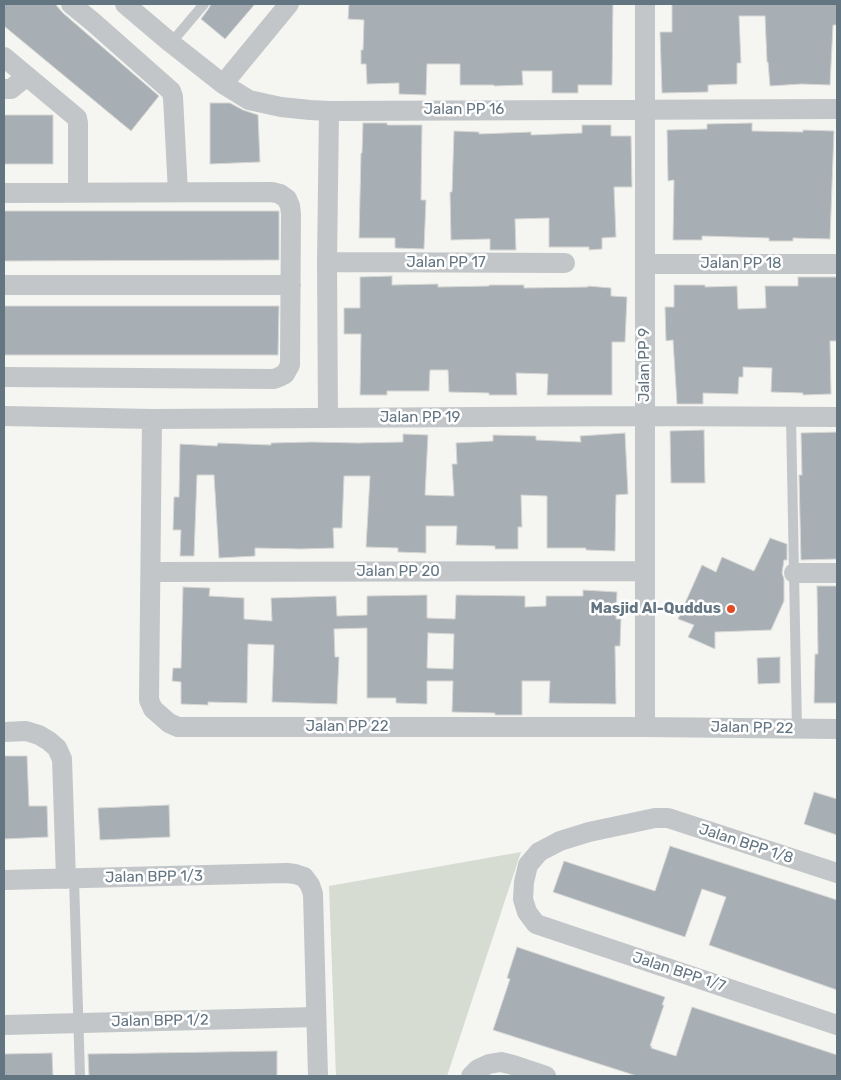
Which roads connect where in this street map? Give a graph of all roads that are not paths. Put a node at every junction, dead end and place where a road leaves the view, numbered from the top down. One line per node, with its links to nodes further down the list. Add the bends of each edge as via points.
1 (120, 4): 6 (street)
2 (124, 4): 7 (street, Jalan PP 16)
3 (204, 4): 7 (lane)
4 (289, 4): 10 (street)
5 (645, 4): 13 (street, Jalan PP 9)
6 (87, 12): 15 (street, via 171,91)
7 (171, 43): 10 (street, Jalan PP 16)
8 (4, 57): 9 (street)
9 (27, 76): 11 (street, via 11,89); 17 (street, via 77,118)
10 (223, 84): 14 (street, Jalan PP 16, via 249,100 281,107)
11 (4, 89)
12 (837, 109): 13 (street, Jalan PP 16)
13 (645, 110): 14 (street, Jalan PP 16); 20 (street, Jalan PP 9)
14 (329, 111): 18 (street)
15 (178, 192): 17 (street); 22 (street, via 272,192 286,198 291,214)
16 (4, 193): 17 (street)
17 (78, 193)
18 (327, 262): 19 (street, Jalan PP 17); 29 (street)
19 (565, 263)
20 (645, 264): 21 (street, Jalan PP 18); 26 (street, Jalan PP 9)
21 (837, 264)
22 (291, 285): 23 (street); 24 (street, via 290,365 285,374 274,379)
23 (4, 286)
24 (4, 377)
25 (4, 416): 30 (street, Jalan PP 19)
26 (645, 416): 27 (street, Jalan PP 19); 29 (street, Jalan PP 19); 31 (street, Jalan PP 9)
27 (791, 417): 28 (street, Jalan PP 19); 33 (lane)
28 (837, 417)
29 (328, 418): 30 (street, Jalan PP 19)
30 (152, 419): 32 (street, Jalan PP 22)
31 (645, 571): 32 (street, Jalan PP 20); 35 (street, Jalan PP 9)
32 (151, 572): 35 (street, Jalan PP 22, via 149,700 160,716 178,727)
33 (794, 573): 34 (street); 36 (lane)
34 (837, 573)
35 (645, 727): 36 (street, Jalan PP 22)
36 (797, 729): 37 (street, Jalan PP 22)
37 (837, 729)
38 (4, 732): 40 (street, via 26,731 38,735 57,748 62,759)
39 (837, 873): 42 (street, Jalan BPP 1/8, via 668,818 655,818 580,835 539,852 528,865 524,882 523,898)
40 (70, 879): 41 (street, Jalan BPP 1/3); 43 (street, Jalan BPP 1/3, via 287,873 304,877 313,894); 44 (lane)
41 (4, 880)
42 (527, 912): 46 (street, Jalan BPP 1/7, via 536,924)
43 (316, 1017): 44 (street, Jalan BPP 1/2); 48 (street)
44 (79, 1023): 45 (street, Jalan BPP 1/2); 47 (lane)
45 (4, 1025)
46 (837, 1025)
47 (80, 1076)
48 (318, 1076)
49 (471, 1076): 50 (street, via 478,1069 501,1062)
50 (546, 1076)

